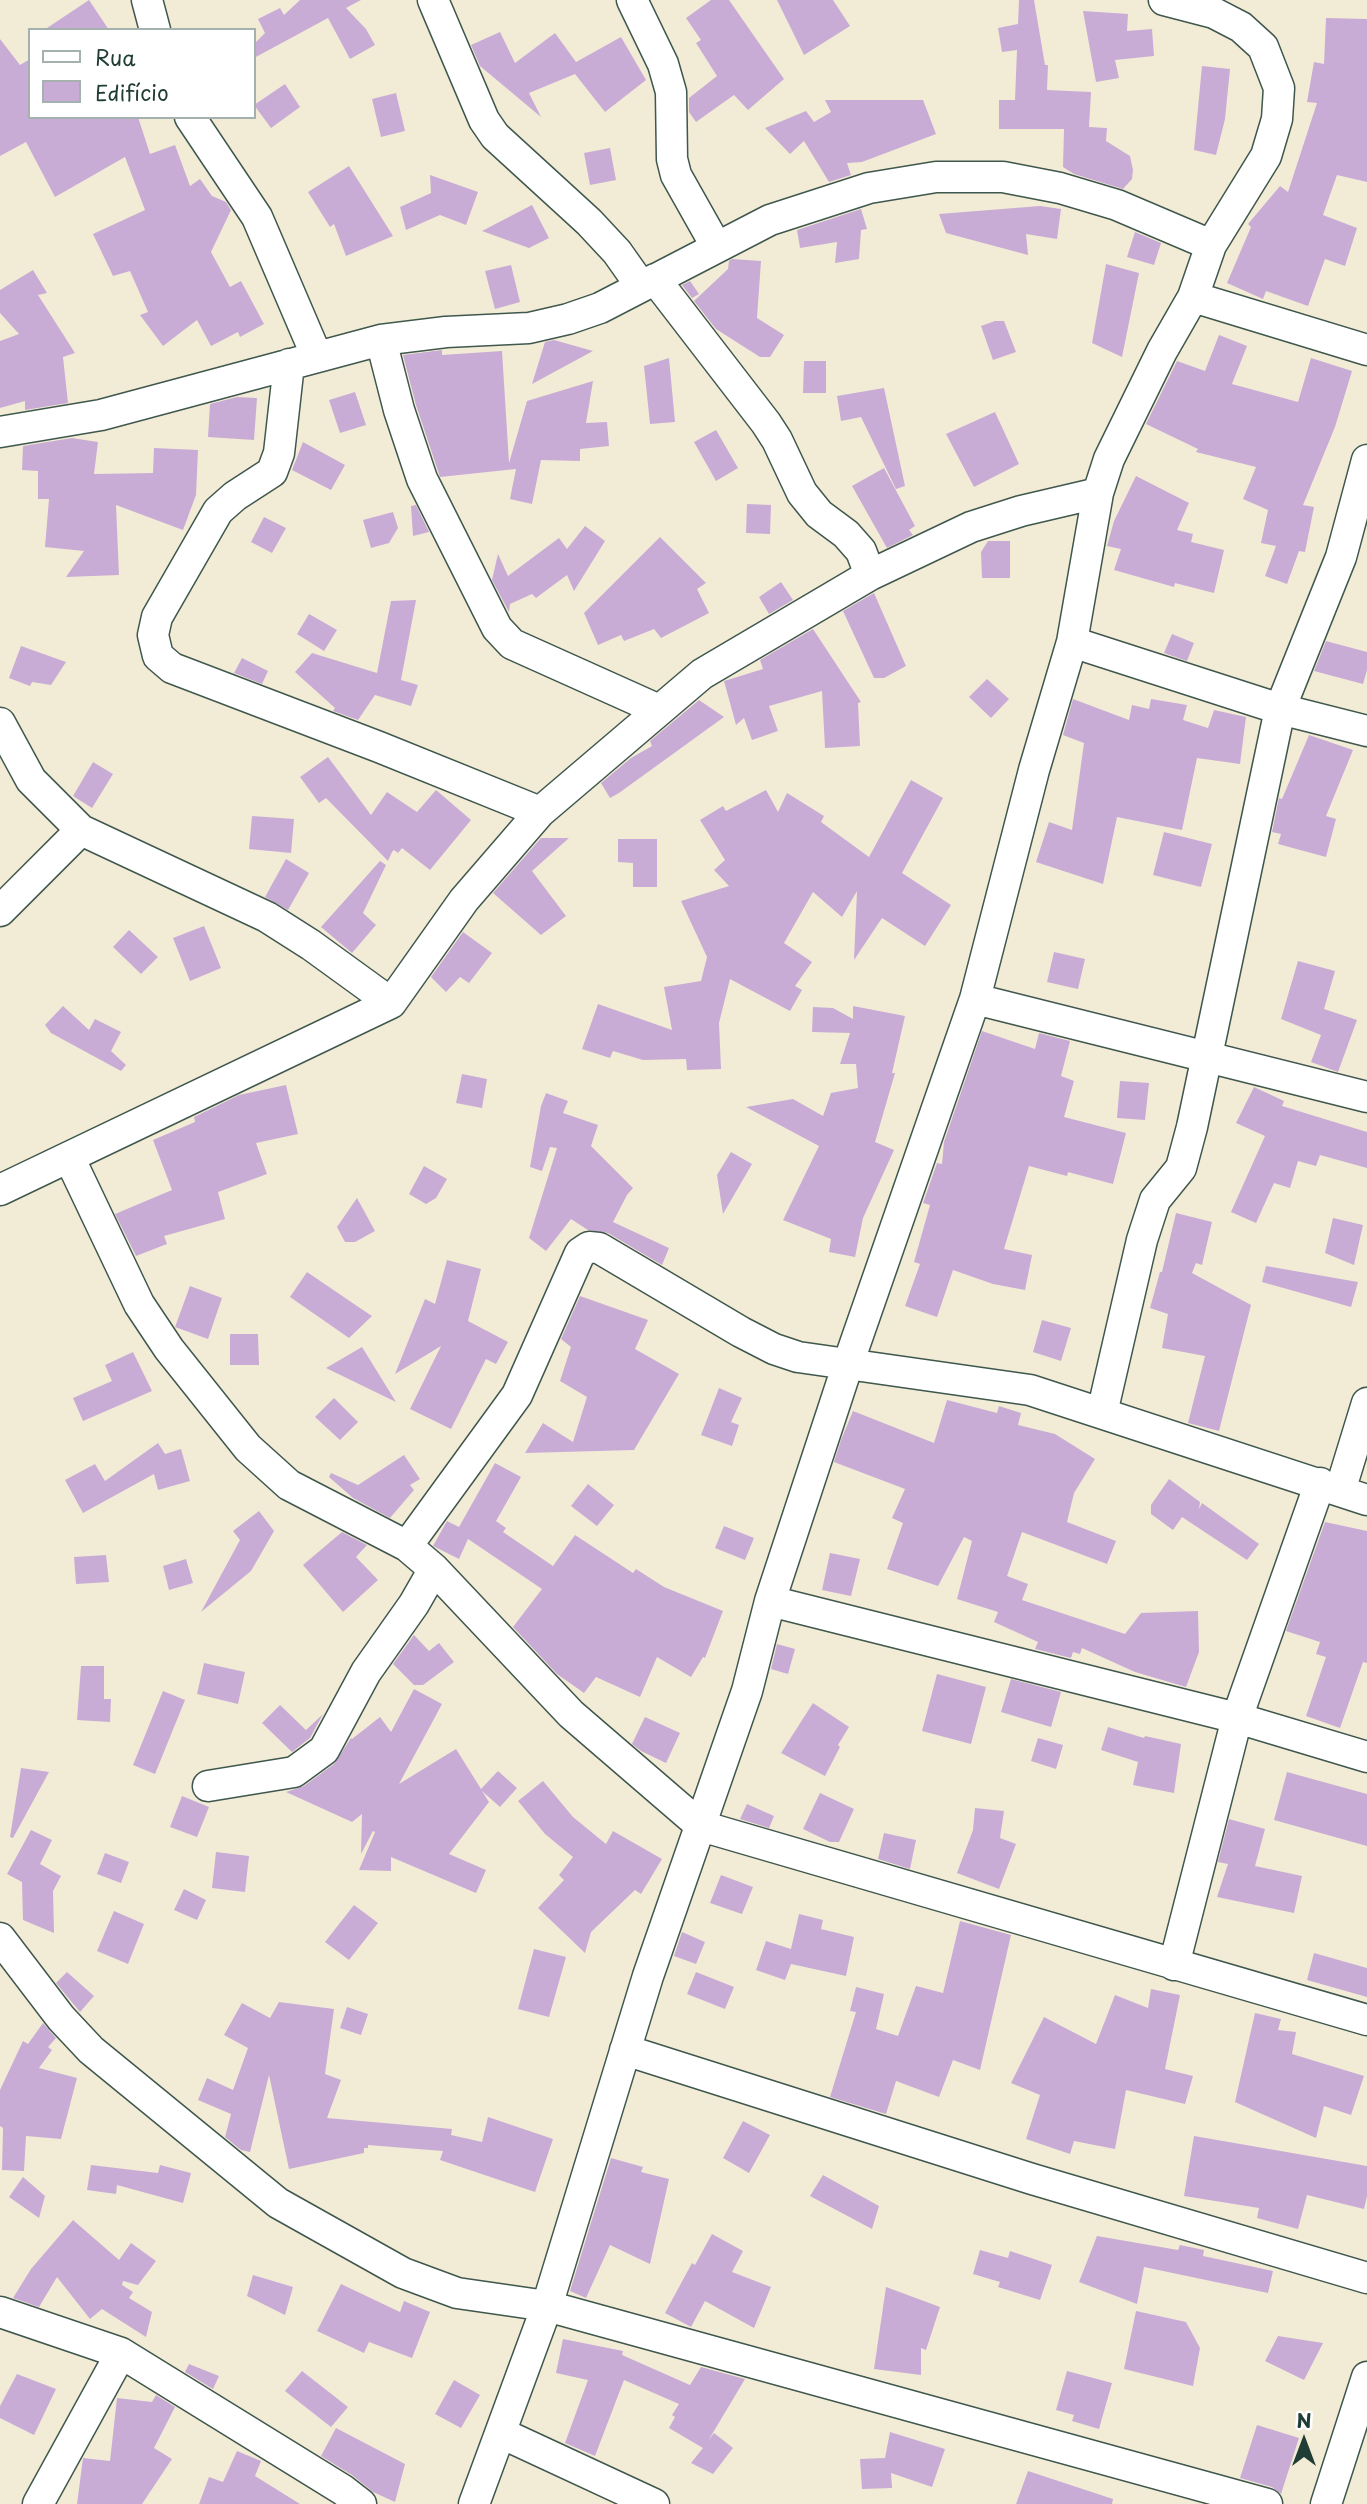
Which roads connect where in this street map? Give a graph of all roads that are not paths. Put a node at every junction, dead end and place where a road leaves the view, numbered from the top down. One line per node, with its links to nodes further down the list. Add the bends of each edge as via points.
1 (147, 0): 5 (street)
2 (433, 0): 9 (street, via 495,136)
3 (632, 0): 8 (street, via 663,64 671,92 676,175)
4 (1164, 0): 7 (street, via 1214,13 1241,27 1263,47 1279,88 1277,119 1266,156)
5 (154, 28)
6 (191, 119): 13 (street, via 257,217)
7 (1211, 245): 8 (street, via 1117,205 1060,188 1003,177 936,177 828,200); 10 (street)
8 (716, 246): 9 (street)
9 (648, 283): 11 (street, via 600,308 529,328); 17 (street, via 766,423 802,493 819,514 846,534)
10 (1193, 297): 12 (street); 16 (street, via 1109,459)
11 (381, 340): 13 (street); 20 (street, via 422,479 497,628 512,644)
12 (1367, 350)
13 (303, 360): 14 (street, via 101,415); 23 (street, via 272,472 218,511 157,617 153,635 158,656 172,668)
14 (0, 432)
15 (1367, 460): 19 (street, via 1342,557)
16 (1098, 493): 17 (street, via 971,527); 18 (street)
17 (870, 575): 20 (street, via 702,674)
18 (1072, 642): 19 (street); 26 (street)
19 (1280, 709): 22 (street); 28 (street)
20 (659, 710): 23 (street)
21 (0, 723): 24 (street, via 31,780)
22 (1367, 731)
23 (540, 811): 27 (street, via 464,900)
24 (81, 830): 25 (street); 27 (street, via 267,917)
25 (0, 911)
26 (975, 999): 28 (street); 32 (street)
27 (391, 1003): 30 (street)
28 (1207, 1058): 29 (street); 34 (street, via 1181,1168 1155,1200 1142,1240)
29 (1367, 1097)
30 (69, 1157): 31 (street); 36 (street, via 139,1304 248,1448 289,1485)
31 (0, 1190)
32 (848, 1364): 34 (street, via 1030,1390); 36 (street, via 774,1349 599,1248 589,1247 580,1253 517,1395); 38 (street)
33 (1367, 1403): 35 (street)
34 (1102, 1413): 35 (street)
35 (1342, 1491): 39 (street)
36 (407, 1546): 37 (street)
37 (434, 1569): 41 (street, via 366,1671 324,1751 294,1772); 42 (street, via 571,1714)
38 (770, 1601): 39 (street); 42 (street, via 747,1691)
39 (1237, 1718): 40 (street); 44 (street)
40 (1367, 1757)
41 (208, 1786)
42 (701, 1826): 44 (street); 46 (street)
43 (0, 1938): 48 (street, via 90,2050 278,2203 403,2273 457,2292)
44 (1174, 1965): 45 (street)
45 (1367, 2020)
46 (625, 2050): 47 (street, via 1032,2179); 48 (street)
47 (1367, 2278)
48 (547, 2306): 52 (street); 57 (street)
49 (0, 2312): 50 (street)
50 (121, 2353): 53 (street); 54 (street)
51 (1367, 2377): 58 (street)
52 (501, 2433): 55 (street); 56 (street)
53 (38, 2504)
54 (360, 2504)
55 (474, 2504)
56 (654, 2504)
57 (1267, 2504)
58 (1326, 2504)

